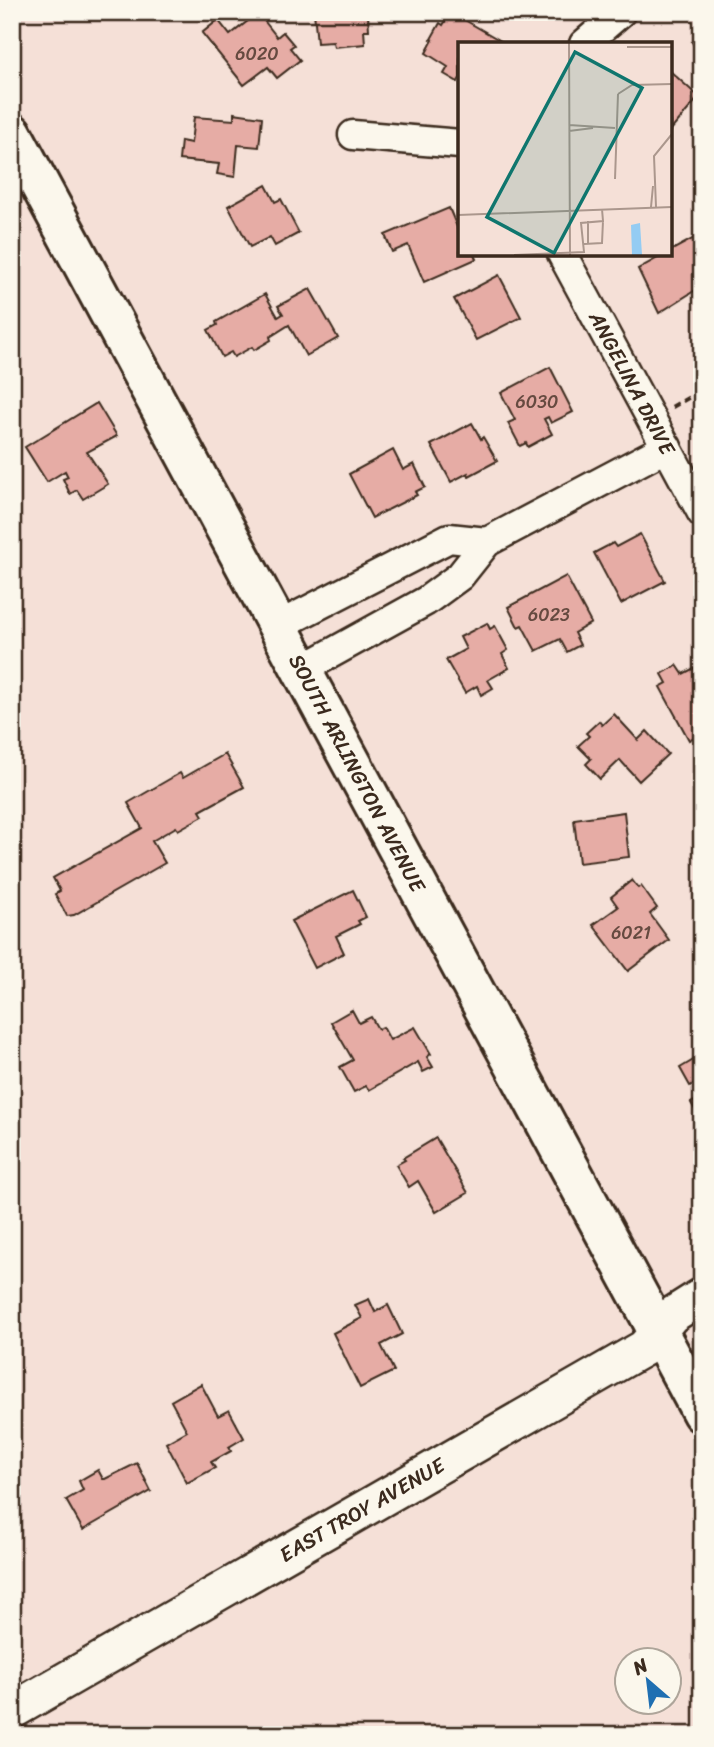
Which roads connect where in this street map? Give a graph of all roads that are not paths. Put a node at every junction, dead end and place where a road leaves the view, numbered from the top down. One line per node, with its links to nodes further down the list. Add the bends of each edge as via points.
1 (621, 12): 2 (street)
2 (586, 42)
3 (12, 133): 10 (main road, SOUTH ARLINGTON AVENUE)
4 (353, 135): 5 (street)
5 (458, 144)
6 (563, 256): 7 (street, ANGELINA DRIVE)
7 (667, 447): 8 (street, ANGELINA DRIVE); 9 (street)
8 (702, 513)
9 (487, 542): 10 (street, via 449,538); 11 (street, via 460,576 426,601)
10 (278, 626): 11 (main road, SOUTH ARLINGTON AVENUE)
11 (302, 670): 13 (main road, SOUTH ARLINGTON AVENUE)
12 (702, 1296): 13 (street, EAST TROY AVENUE, via 672,1315)
13 (658, 1331): 14 (main road, SOUTH ARLINGTON AVENUE); 15 (street, EAST TROY AVENUE, via 644,1348)
14 (702, 1413)
15 (12, 1711)

